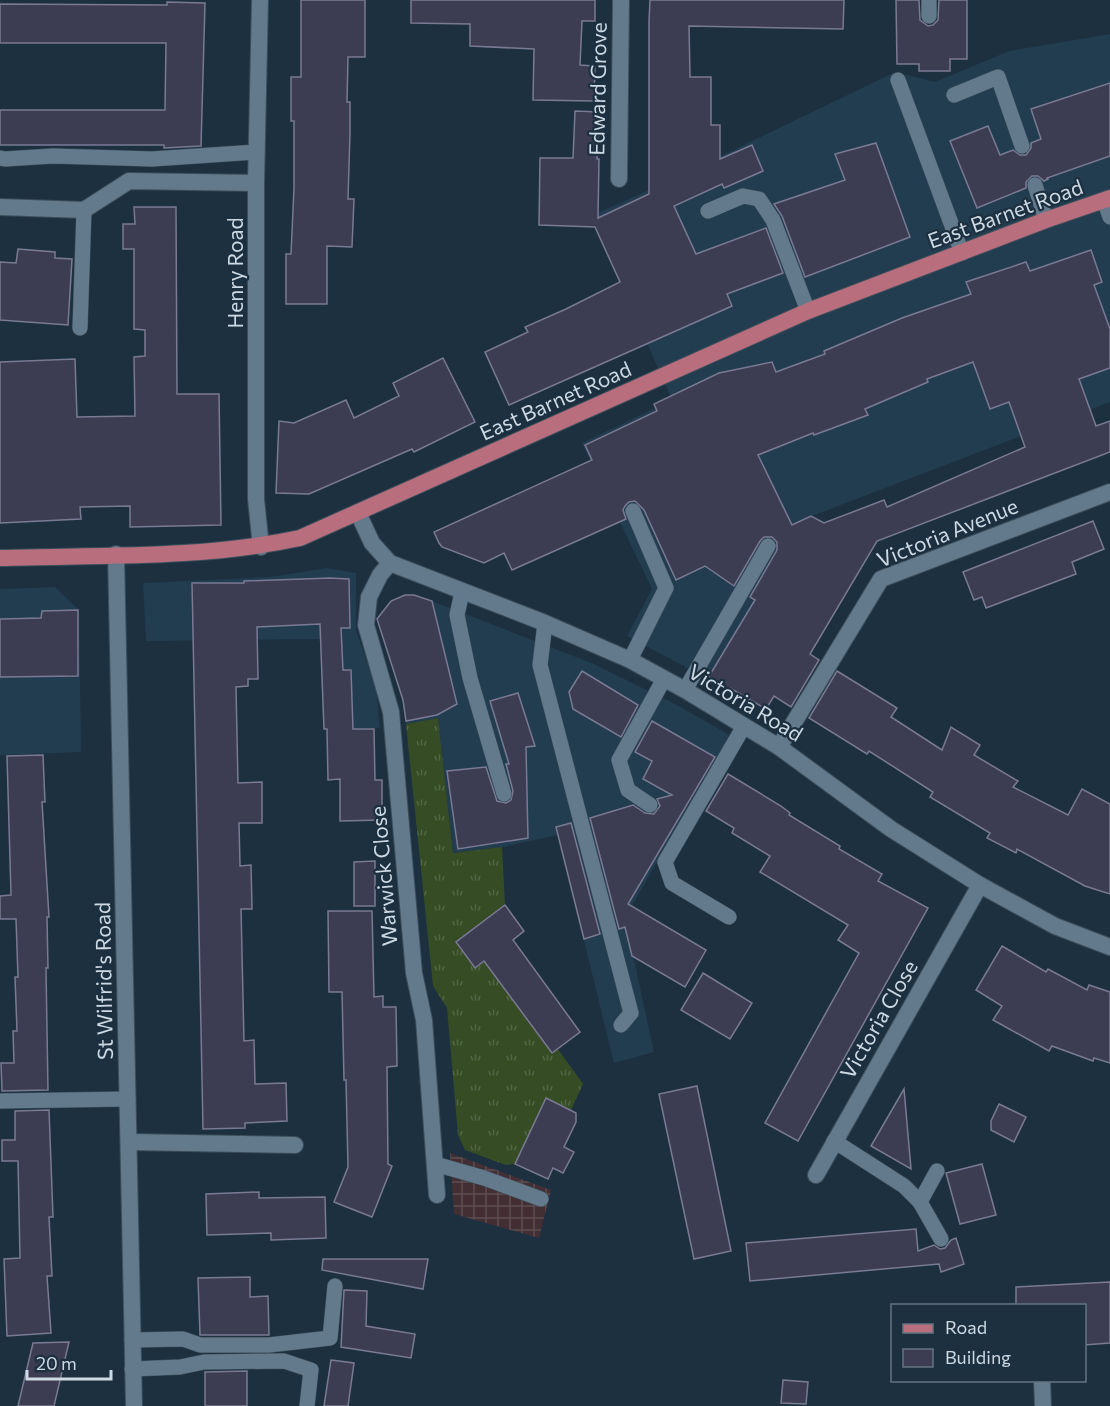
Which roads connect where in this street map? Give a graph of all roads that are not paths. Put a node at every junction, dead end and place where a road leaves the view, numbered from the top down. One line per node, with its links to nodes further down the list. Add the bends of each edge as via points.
1 (260, 0): 6 (street, Henry Road)
2 (621, 0): 8 (street, Edward Grove)
3 (898, 80): 17 (lane)
4 (954, 95): 5 (lane, via 998,76)
5 (1022, 147)
6 (257, 152): 7 (lane, via 152,159); 9 (street, Henry Road)
7 (0, 158)
8 (619, 179)
9 (256, 183): 13 (street, via 129,181); 24 (street, Henry Road, via 256,499)
10 (1035, 185): 16 (lane)
11 (1107, 199): 15 (lane); 16 (main road, East Barnet Road)
12 (0, 207): 13 (street)
13 (84, 210): 19 (lane)
14 (708, 211): 18 (lane, via 743,196 759,199 773,220)
15 (1110, 217)
16 (1046, 220): 17 (main road, East Barnet Road)
17 (962, 253): 18 (main road, East Barnet Road)
18 (808, 311): 22 (main road, East Barnet Road)
19 (80, 328)
20 (1110, 492): 34 (street, Victoria Avenue, via 881,579)
21 (633, 511): 30 (lane, via 666,588)
22 (358, 513): 24 (main road, East Barnet Road, via 300,538); 27 (street, Victoria Road, via 372,543)
23 (768, 546): 32 (lane)
24 (261, 547): 25 (main road, East Barnet Road)
25 (116, 554): 26 (main road, East Barnet Road); 41 (street, St Wilfrid's Road)
26 (0, 558)
27 (390, 563): 28 (street, Victoria Road); 46 (street, Warwick Close, via 369,597 366,625 391,712 414,973 424,1020)
28 (462, 592): 29 (street, Victoria Road); 35 (lane, via 457,615 470,678)
29 (544, 623): 30 (street, Victoria Road); 40 (lane, via 540,665 630,1013)
30 (630, 660): 31 (street, Victoria Road)
31 (664, 679): 32 (street, Victoria Road); 36 (lane, via 619,760 628,790)
32 (685, 690): 33 (street, Victoria Road)
33 (744, 726): 34 (street, Victoria Road); 38 (lane, via 665,862 672,883)
34 (779, 747): 37 (street, Victoria Road, via 891,829)
35 (504, 794)
36 (650, 805)
37 (980, 885): 39 (street, Victoria Road, via 1055,926); 44 (street, Victoria Close)
38 (729, 917)
39 (1110, 947)
40 (621, 1025)
41 (128, 1099): 42 (lane); 43 (street, St Wilfrid's Road)
42 (0, 1101)
43 (129, 1142): 45 (street); 54 (street, St Wilfrid's Road)
44 (834, 1142): 48 (street, Victoria Close); 51 (lane, via 904,1186)
45 (295, 1145)
46 (435, 1164): 49 (street, Warwick Close); 50 (lane)
47 (937, 1172): 51 (lane)
48 (816, 1175)
49 (437, 1195)
50 (541, 1199)
51 (920, 1202): 52 (lane)
52 (941, 1239)
53 (334, 1286): 54 (lane, via 330,1338 269,1345 200,1346 183,1339)
54 (132, 1340): 55 (street, St Wilfrid's Road)
55 (132, 1369): 57 (street, St Wilfrid's Road); 58 (lane, via 204,1362 284,1361 311,1370)
56 (1042, 1382): 59 (street)
57 (134, 1406)
58 (307, 1406)
59 (1043, 1406)

